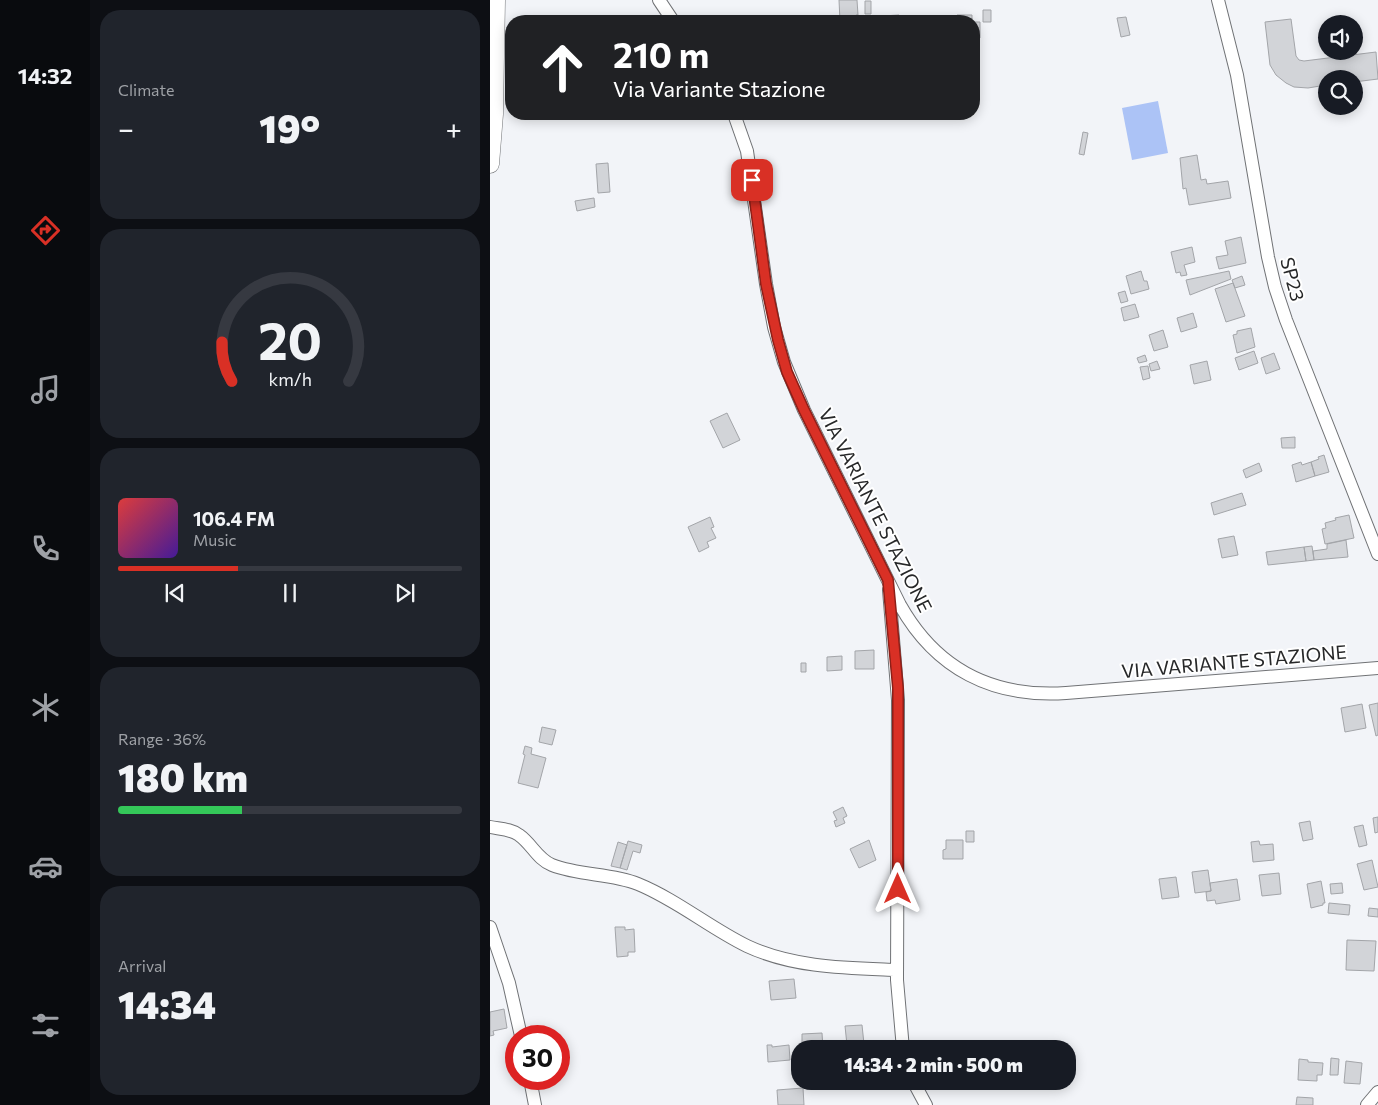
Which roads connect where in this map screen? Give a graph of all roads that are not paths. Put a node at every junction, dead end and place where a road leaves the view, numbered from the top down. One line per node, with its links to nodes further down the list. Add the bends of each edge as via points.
1 (496, 0): 6 (highway)
2 (659, 0): 4 (street)
3 (1218, 0): 7 (street, SP23 / SP23, via 1237,75 1275,286)
4 (670, 15)
5 (736, 120): 8 (street, VIA VARIANTE STAZIONE, via 747,151 766,284 782,357 800,402)
6 (490, 164)
7 (1378, 554)
8 (888, 580): 9 (street, VIA VARIANTE STAZIONE, via 912,624 942,657 977,680 1016,692 1056,694); 12 (street, via 898,700)
9 (1378, 668)
10 (490, 827): 12 (street, via 517,834 538,857 553,865 618,878 648,889 764,953 820,965)
11 (490, 927): 13 (street, via 509,983)
12 (897, 970): 14 (street)
13 (519, 1025)
14 (902, 1040)
15 (532, 1090): 17 (street)
16 (918, 1090): 18 (street)
17 (535, 1105)
18 (926, 1105)

